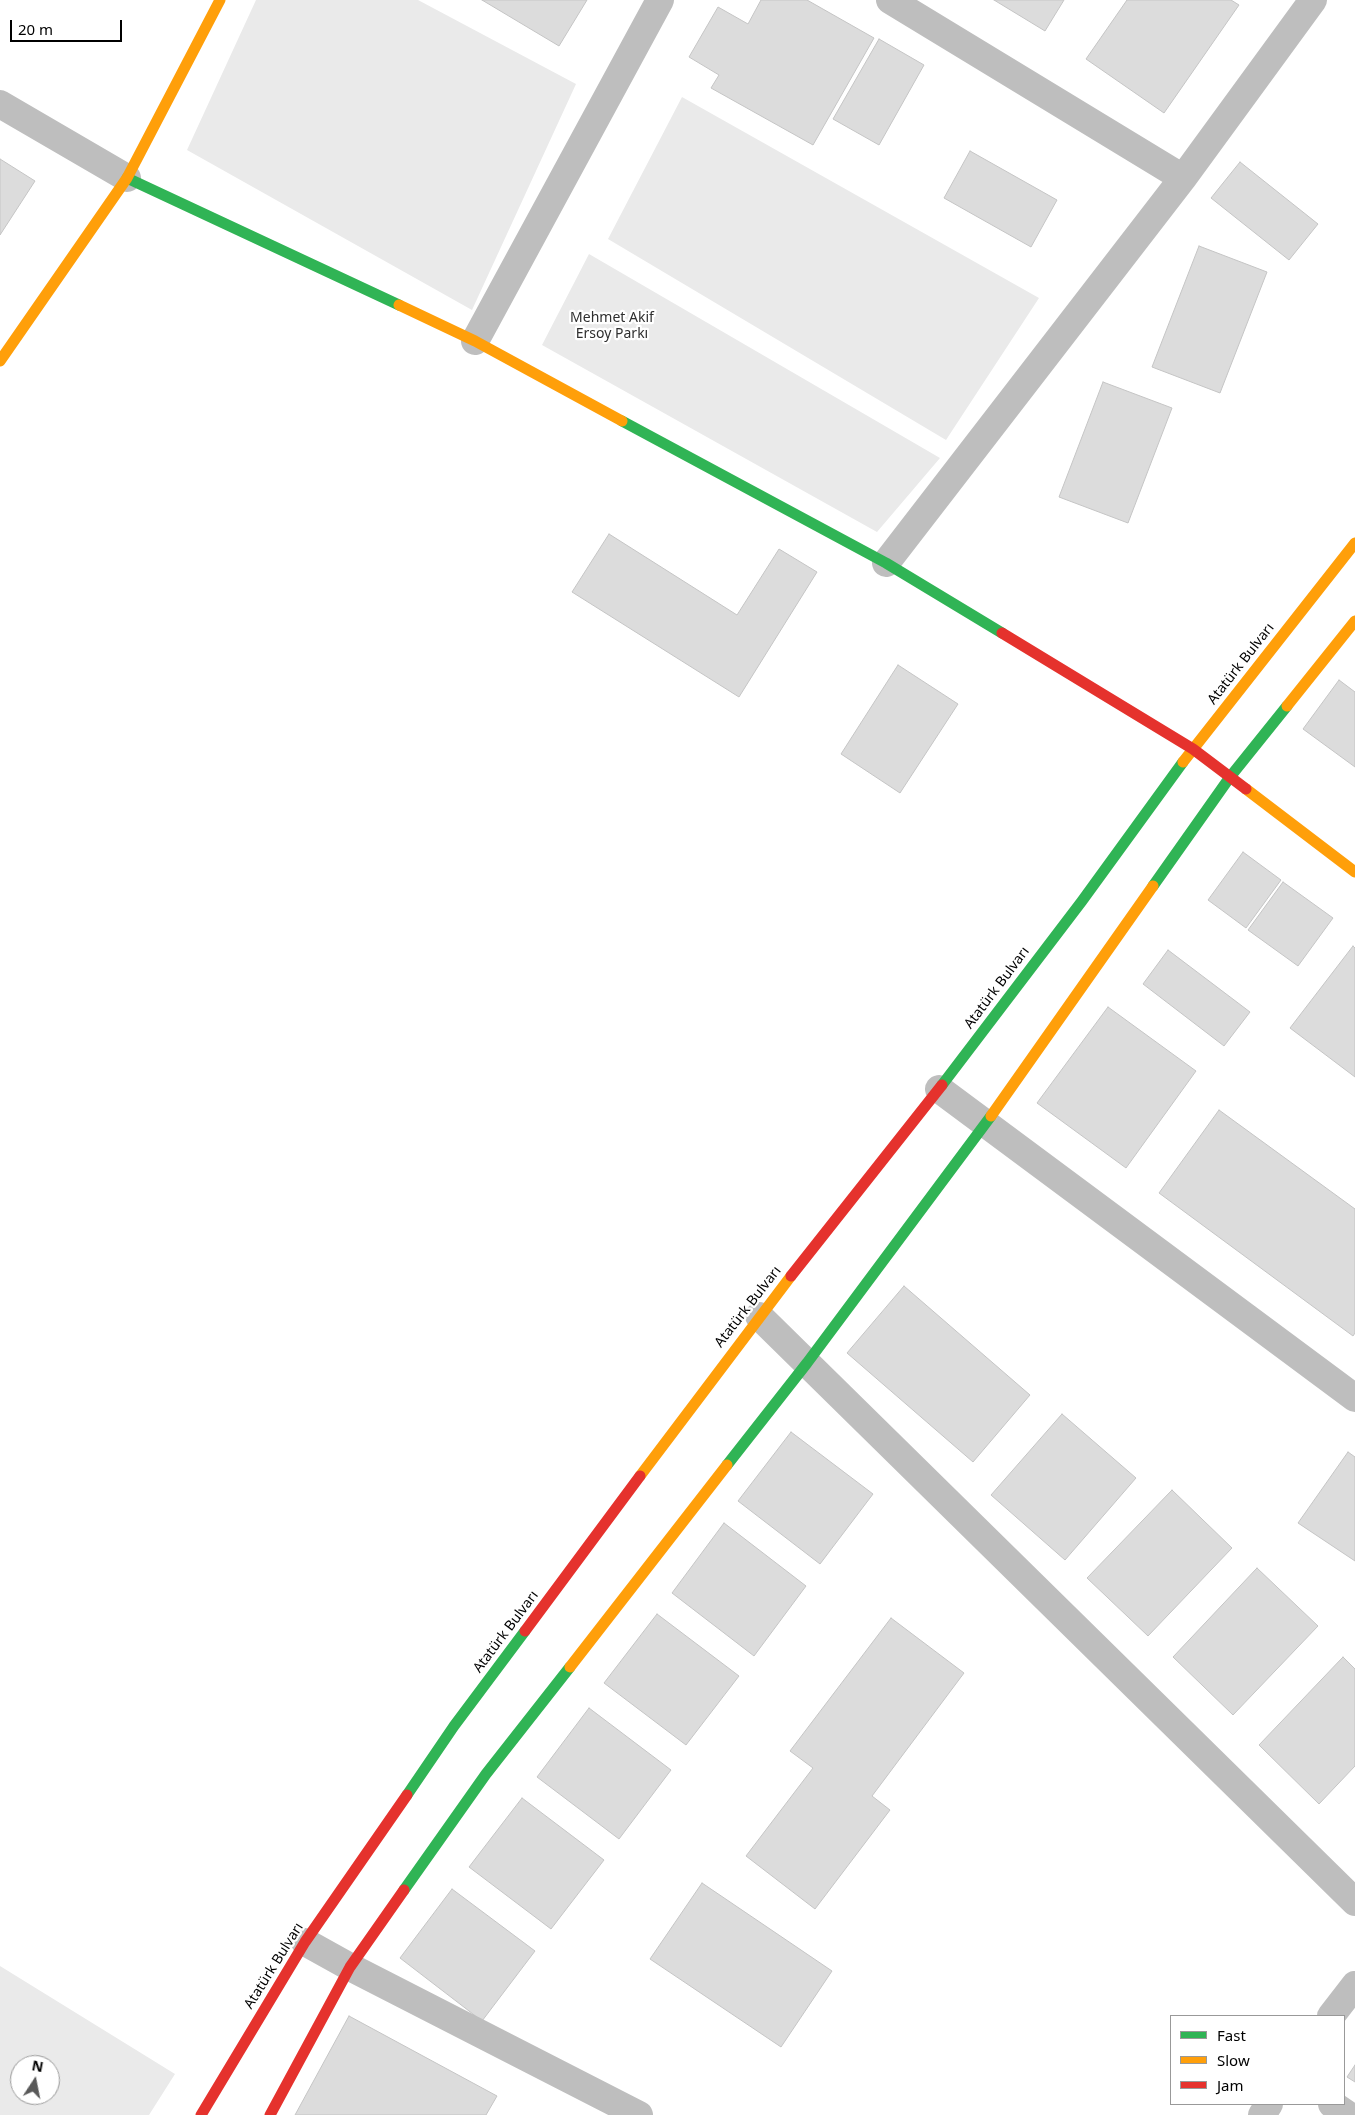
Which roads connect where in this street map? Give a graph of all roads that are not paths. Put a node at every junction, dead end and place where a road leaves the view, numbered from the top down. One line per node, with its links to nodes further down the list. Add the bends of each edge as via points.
1 (220, 0): 6 (main road)
2 (660, 0): 8 (street)
3 (890, 0): 7 (street)
4 (1313, 0): 7 (street)
5 (0, 104): 6 (street)
6 (127, 178): 8 (main road); 9 (main road)
7 (1183, 178): 11 (street)
8 (474, 341): 11 (main road)
9 (0, 361)
10 (1355, 543): 13 (main road, Atatürk Bulvarı)
11 (886, 563): 13 (main road)
12 (1355, 621): 14 (main road)
13 (1193, 749): 14 (main road); 16 (main road, Atatürk Bulvarı)
14 (1230, 777): 15 (main road); 17 (main road)
15 (1355, 872)
16 (939, 1089): 17 (street); 18 (main road, Atatürk Bulvarı)
17 (985, 1125): 19 (main road); 20 (street)
18 (759, 1316): 19 (street); 22 (main road, Atatürk Bulvarı, via 454,1726)
19 (807, 1363): 21 (street); 23 (main road, via 486,1774)
20 (1355, 1398)
21 (1355, 1902)
22 (306, 1942): 23 (street); 27 (main road, Atatürk Bulvarı)
23 (350, 1968): 28 (main road); 29 (street)
24 (1355, 1985): 25 (street)
25 (1332, 2015)
26 (1333, 2105): 30 (street)
27 (201, 2115)
28 (270, 2115)
29 (639, 2115)
30 (1348, 2115)

